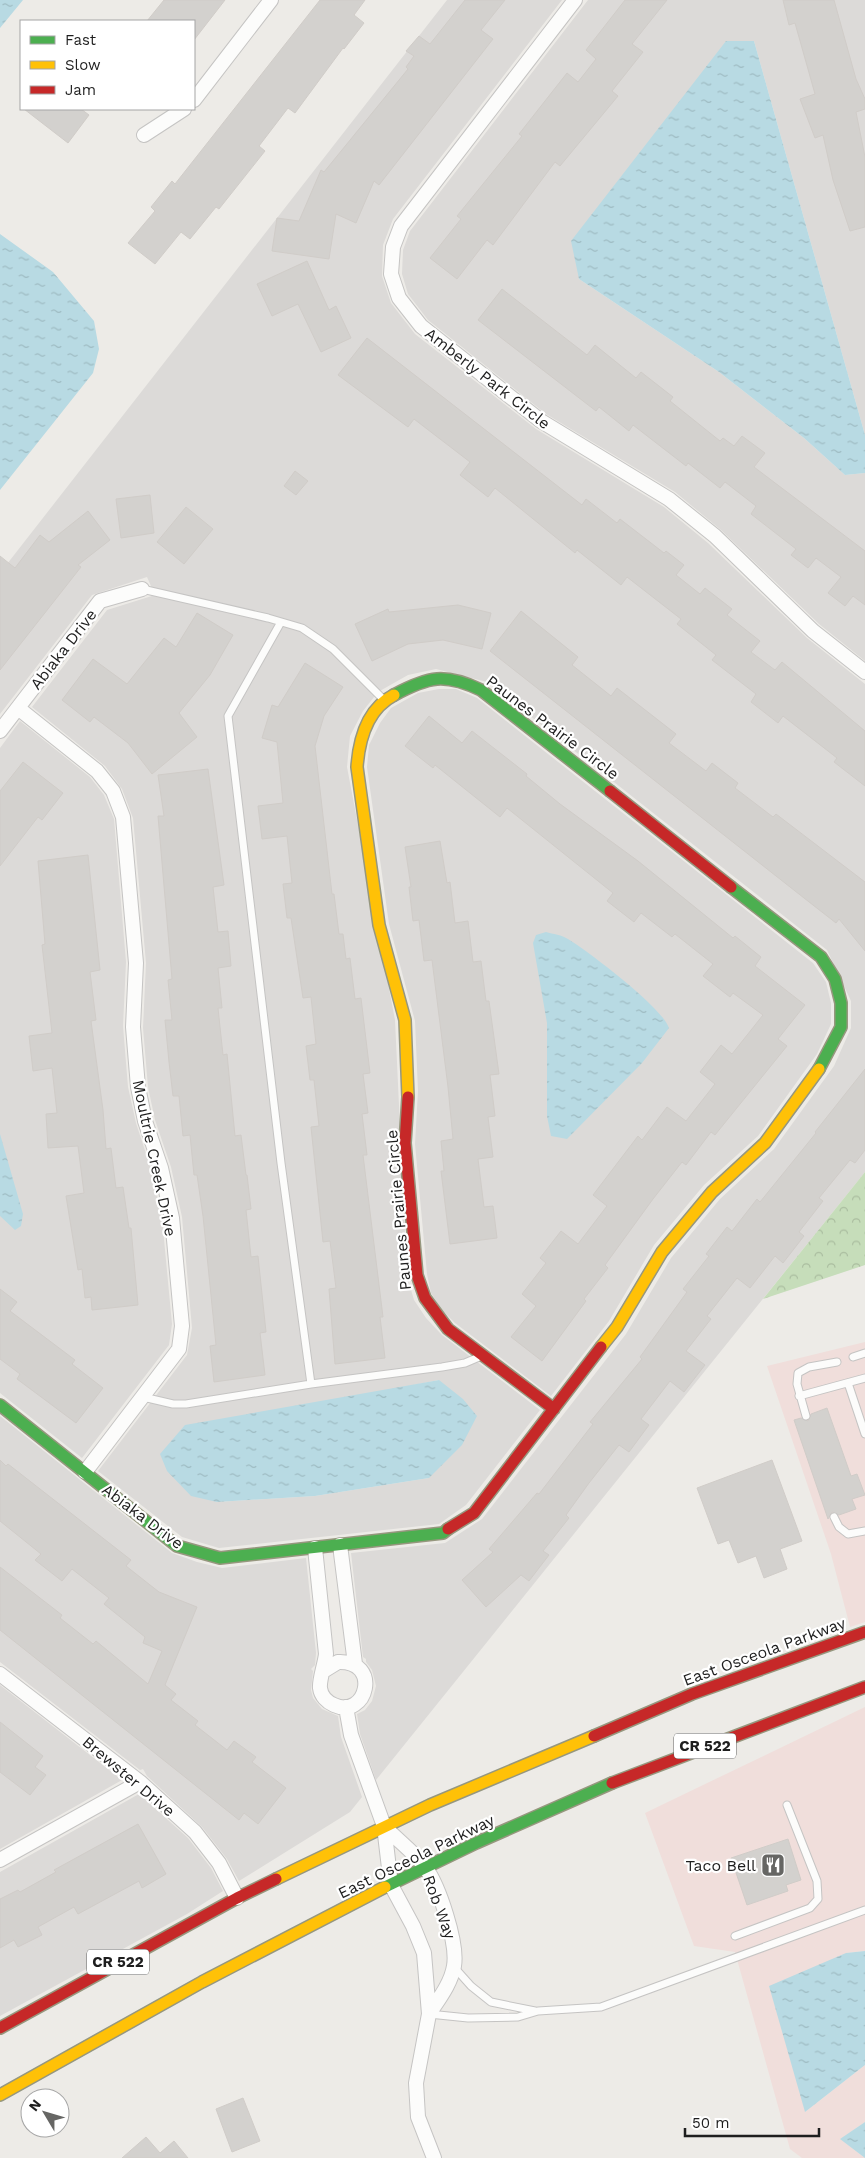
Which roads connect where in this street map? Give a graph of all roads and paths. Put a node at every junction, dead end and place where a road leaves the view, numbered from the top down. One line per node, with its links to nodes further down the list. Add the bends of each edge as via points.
1 (271, 0): 3 (street)
2 (575, 0): 8 (street, Amberly Park Circle, via 401,226 393,247 392,274 399,298 421,326 541,421 677,505 715,536 813,631)
3 (195, 99)
4 (182, 110): 5 (street)
5 (144, 135)
6 (142, 589): 7 (lane); 10 (street, Abiaka Drive, via 100,602)
7 (281, 622): 9 (lane, via 302,628 321,639); 18 (lane, via 228,716 281,1163)
8 (865, 672)
9 (384, 700): 13 (street, Paunes Prairie Circle, via 371,717 360,741 357,767 379,925 405,1020 408,1090 405,1143 417,1275 422,1296 434,1314); 22 (street, Paunes Prairie Circle, via 414,684 437,679 457,679 482,690 821,957 835,979 841,1003 841,1027 826,1060 766,1143 712,1192 662,1252 617,1327)
10 (18, 708): 11 (street, Abiaka Drive); 20 (street, Moultrie Creek Drive, via 97,771 113,791 124,817 136,963 132,1027 138,1087 172,1218 182,1326 179,1349)
11 (0, 731)
12 (865, 1353): 14 (lane)
13 (482, 1355): 18 (lane, via 450,1366); 22 (street, Paunes Prairie Circle)
14 (853, 1357)
15 (837, 1362): 19 (lane, via 809,1367 798,1373)
16 (865, 1378): 17 (lane)
17 (848, 1383): 19 (lane); 24 (lane)
18 (311, 1384): 20 (lane, via 186,1404)
19 (800, 1396): 23 (lane)
20 (143, 1397): 25 (street, Moultrie Creek Drive)
21 (0, 1405): 25 (street, Abiaka Drive)
22 (554, 1409): 28 (street, Paunes Prairie Circle, via 474,1513 443,1533)
23 (806, 1416)
24 (865, 1434)
25 (85, 1472): 29 (street, Abiaka Drive, via 177,1546 198,1553 220,1558)
26 (834, 1517): 27 (lane, via 838,1527 848,1534)
27 (865, 1531)
28 (340, 1545): 29 (street, Abiaka Drive); 31 (street)
29 (315, 1548): 32 (street, via 326,1654)
30 (865, 1632): 38 (street, East Osceola Parkway / CR 522, via 692,1694 587,1736)
31 (354, 1664): 32 (street, via 338,1662); 35 (street, via 363,1672 364,1694 357,1703)
32 (324, 1670): 35 (street, via 321,1678 323,1696 329,1703)
33 (0, 1674): 36 (street, Brewster Drive)
34 (865, 1687): 40 (street, East Osceola Parkway / CR 522, via 701,1747 548,1810)
35 (346, 1707): 38 (street, via 350,1735)
36 (140, 1782): 39 (street); 42 (street, Brewster Drive, via 195,1832 219,1863)
37 (787, 1805): 44 (lane, via 817,1881 818,1899 810,1908)
38 (384, 1826): 40 (street, Rob Way); 41 (street, Rob Way); 42 (street, East Osceola Parkway / CR 522)
39 (0, 1860)
40 (425, 1868): 41 (street, East Osceola Parkway / CR 522); 45 (street, Rob Way, via 450,1926)
41 (391, 1885): 47 (street, Rob Way, via 424,1953); 49 (street, East Osceola Parkway / CR 522, via 187,1989)
42 (237, 1898): 48 (street, East Osceola Parkway / CR 522)
43 (865, 1910): 46 (lane, via 601,2008)
44 (735, 1936)
45 (454, 1967): 46 (lane, via 491,2002); 47 (street, Rob Way, via 448,1984)
46 (538, 2011): 47 (lane, via 518,2017 468,2018)
47 (429, 2014): 50 (street, Rob Way, via 416,2082 418,2117)
48 (0, 2028)
49 (0, 2095)
50 (434, 2158)

